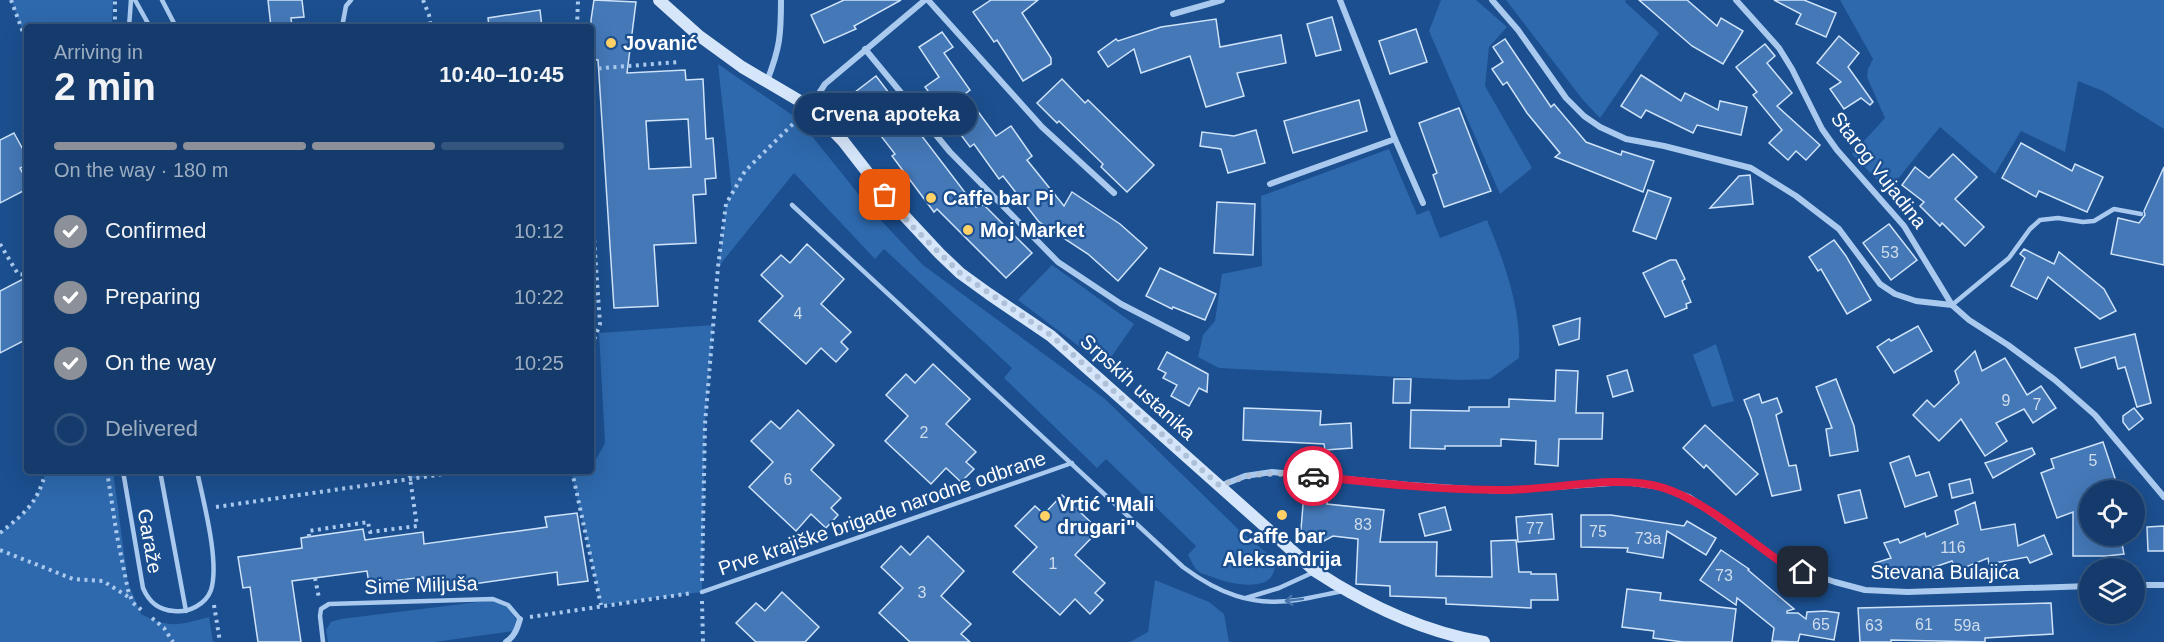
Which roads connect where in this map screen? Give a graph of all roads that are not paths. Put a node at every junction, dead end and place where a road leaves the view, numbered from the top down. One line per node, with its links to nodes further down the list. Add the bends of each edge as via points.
1 (133, 0): 12 (lane); 13 (lane)
2 (162, 0): 14 (lane)
3 (351, 0): 15 (lane)
4 (659, 0): 17 (street, Srpskih ustanika, via 699,35)
5 (781, 0): 17 (street, via 781,38)
6 (927, 0): 16 (street); 21 (street, via 1042,127)
7 (1222, 0): 11 (street)
8 (1340, 0): 19 (street)
9 (1492, 0): 25 (street, via 1566,98 1592,122 1626,139 1751,168 1839,229 1880,284 1916,301)
10 (1736, 0): 25 (street, Starog Vujadina, via 1779,48 1822,129 1904,226)
11 (1173, 14)
12 (129, 24)
13 (148, 24)
14 (174, 24)
15 (343, 24)
16 (865, 49): 18 (street, via 825,84); 26 (street, via 950,152 1058,262 1121,304)
17 (767, 81): 18 (street, Srpskih ustanika)
18 (810, 107): 31 (street, Srpskih ustanika, via 843,141 885,195 960,273 1052,336)
19 (1395, 139): 20 (street); 22 (street)
20 (1270, 184)
21 (1114, 193)
22 (1423, 203)
23 (792, 205): 27 (lane, Prve krajiške brigade narodne odbrane)
24 (2141, 214): 25 (lane, via 2114,209 2094,221 2040,220 2009,258)
25 (1952, 305): 32 (street, Starog Vujadina, via 2055,380 2095,415)
26 (1186, 338)
27 (1072, 463): 38 (lane, Prve krajiške brigade narodne odbrane); 39 (lane, Prve krajiške brigade narodne odbrane, via 1184,567 1205,583)
28 (123, 474): 40 (lane, Garaže, via 140,576 148,600 170,611)
29 (161, 474): 40 (lane)
30 (198, 474): 40 (lane, via 214,577 208,597)
31 (1220, 486): 33 (street, Srpskih ustanika); 36 (street, Stevana Bulajića, via 1245,476 1272,472 1501,490 1625,482 1662,487 1689,497 1787,566 1865,590)
32 (2164, 497)
33 (1315, 571): 37 (street, Srpskih ustanika); 39 (lane, via 1279,588)
34 (2145, 585): 35 (street)
35 (2164, 585)
36 (2079, 586)
37 (1344, 590): 39 (lane, Prve krajiške brigade narodne odbrane, one-way to 39, via 1296,601); 44 (street, Srpskih ustanika, via 1417,625)
38 (702, 592)
39 (1244, 598)
40 (186, 611)
41 (520, 619): 42 (lane, Sime Miljuša, via 494,599 329,604 321,609); 43 (street, via 517,631)
42 (323, 642)
43 (506, 642)
44 (1484, 642)

